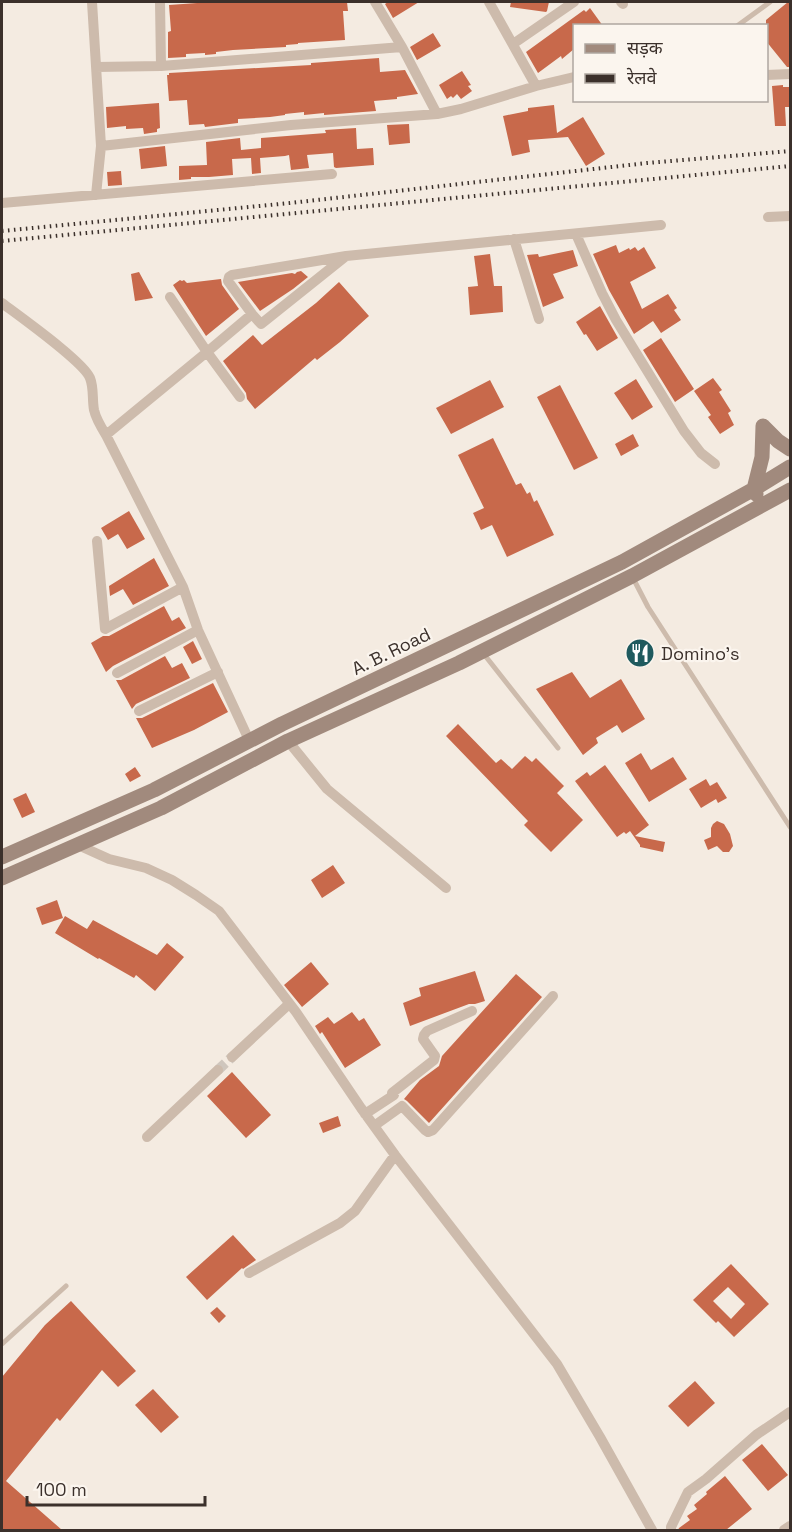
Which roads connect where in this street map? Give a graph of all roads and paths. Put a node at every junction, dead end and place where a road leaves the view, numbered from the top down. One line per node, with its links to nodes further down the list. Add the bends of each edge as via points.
1 (92, 2): 11 (street)
2 (160, 2): 10 (street)
3 (375, 2): 9 (street)
4 (489, 2): 8 (street)
5 (573, 2): 8 (street)
6 (770, 2): 7 (lane)
7 (739, 24)
8 (513, 44): 15 (street)
9 (402, 47): 10 (street); 16 (street)
10 (161, 66): 11 (street)
11 (96, 67): 17 (street)
12 (790, 74): 13 (street)
13 (768, 75)
14 (573, 77): 15 (street)
15 (536, 86): 16 (street)
16 (437, 114): 17 (street, via 291,124)
17 (101, 146): 19 (street)
18 (332, 174): 19 (street)
19 (96, 195): 20 (street)
20 (2, 203)
21 (790, 216): 22 (street)
22 (768, 217)
23 (661, 225): 24 (street)
24 (576, 234): 25 (street); 35 (street, via 616,320 684,431)
25 (514, 239): 26 (street); 30 (street)
26 (346, 255): 29 (street, via 261,324); 29 (street, via 232,275 228,281)
27 (170, 297): 31 (street)
28 (2, 303): 33 (street, via 87,372 94,411)
29 (252, 314): 31 (street)
30 (539, 320)
31 (207, 352): 32 (street); 33 (street)
32 (240, 397)
33 (106, 435): 42 (street)
34 (790, 449): 37 (main road, via 763,426 762,457)
35 (715, 464)
36 (789, 471): 37 (main road, A. B. Road)
37 (754, 489): 39 (main road); 48 (main road, A. B. Road, via 622,562)
38 (790, 490): 39 (main road)
39 (763, 506): 41 (main road)
40 (97, 541): 42 (street, via 105,629)
41 (632, 576): 44 (main road); 52 (lane)
42 (183, 587): 43 (street)
43 (198, 630): 45 (street); 46 (street)
44 (482, 651): 49 (main road); 50 (lane)
45 (218, 672): 47 (street); 48 (street)
46 (117, 673)
47 (139, 711)
48 (249, 740): 51 (main road, A. B. Road)
49 (288, 741): 53 (main road); 57 (street, via 327,789)
50 (558, 748)
51 (97, 815): 53 (main road); 55 (main road, A. B. Road)
52 (790, 827)
53 (105, 833): 54 (main road)
54 (78, 845): 56 (main road); 59 (street, via 172,880 219,911)
55 (2, 857)
56 (2, 878)
57 (446, 888)
58 (553, 996): 64 (street, via 433,1130 425,1130 402,1106)
59 (289, 1004): 61 (street); 63 (street)
60 (472, 1011): 63 (street, via 427,1031 423,1039 434,1060)
61 (232, 1057)
62 (218, 1070): 65 (street)
63 (365, 1114): 64 (street)
64 (374, 1126): 66 (street)
65 (147, 1137)
66 (395, 1155): 67 (street, via 355,1211); 72 (street, via 557,1364)
67 (249, 1273)
68 (66, 1286): 69 (lane)
69 (2, 1344)
70 (790, 1412): 73 (street, via 688,1492)
71 (790, 1526): 74 (street)
72 (652, 1530)
73 (671, 1530)
74 (784, 1530)

